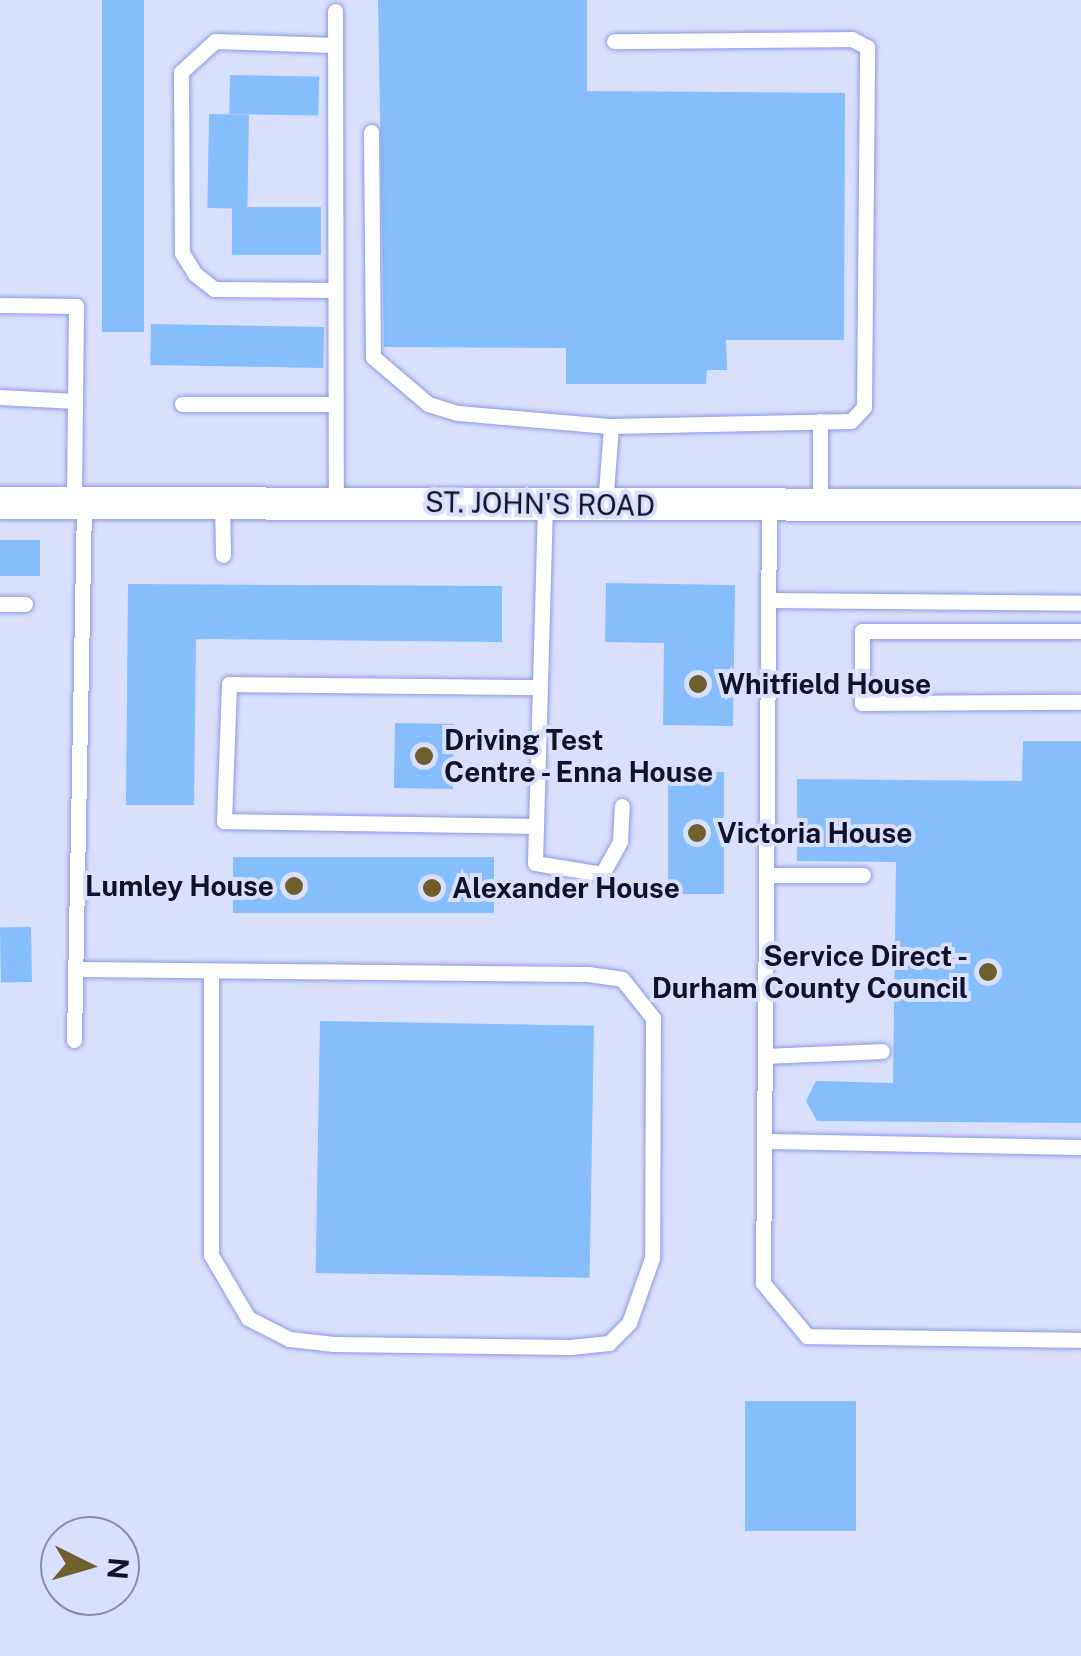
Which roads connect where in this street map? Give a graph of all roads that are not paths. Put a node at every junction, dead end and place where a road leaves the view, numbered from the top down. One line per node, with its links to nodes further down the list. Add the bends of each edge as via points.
1 (335, 11): 3 (lane)
2 (614, 41): 11 (lane, via 852,39 867,47 864,407 851,421)
3 (335, 44): 5 (lane); 5 (lane, via 215,41 181,72 182,252 195,274 214,289)
4 (371, 132): 12 (lane, via 373,357 428,404 458,414)
5 (335, 290): 10 (lane)
6 (0, 305): 8 (lane, via 76,306)
7 (0, 397): 8 (lane)
8 (75, 401): 16 (lane)
9 (182, 404): 10 (lane)
10 (336, 404): 14 (lane)
11 (820, 421): 12 (lane); 20 (lane)
12 (610, 426): 19 (lane)
13 (222, 501): 14 (street, ST. JOHN'S ROAD); 16 (street, ST. JOHN'S ROAD); 22 (lane)
14 (336, 501): 17 (street, ST. JOHN'S ROAD)
15 (0, 503): 16 (street, ST. JOHN'S ROAD)
16 (79, 503): 34 (lane)
17 (545, 504): 19 (street, ST. JOHN'S ROAD); 28 (lane)
18 (1081, 504): 20 (street, ST. JOHN'S ROAD)
19 (605, 506): 21 (street, ST. JOHN'S ROAD)
20 (820, 506): 21 (street, ST. JOHN'S ROAD)
21 (769, 507): 23 (lane)
22 (223, 555)
23 (768, 600): 24 (lane); 32 (lane)
24 (1081, 603)
25 (0, 604): 26 (lane)
26 (25, 604)
27 (1081, 631): 29 (lane, via 862,631 862,703)
28 (539, 687): 31 (lane); 31 (lane, via 229,684 224,821)
29 (1081, 702)
30 (622, 806): 31 (lane, via 620,841 602,874 535,864)
31 (534, 826)
32 (766, 875): 33 (lane); 38 (lane)
33 (863, 876)
34 (77, 968): 35 (lane); 36 (lane)
35 (210, 970): 35 (lane, via 622,979 653,1018 652,1258 646,1293 609,1344 304,1341 248,1318 211,1255)
36 (74, 1040)
37 (882, 1051): 38 (lane)
38 (765, 1056): 39 (lane)
39 (765, 1141): 40 (lane); 41 (lane, via 763,1283 807,1336)
40 (1081, 1147)
41 (1081, 1340)

